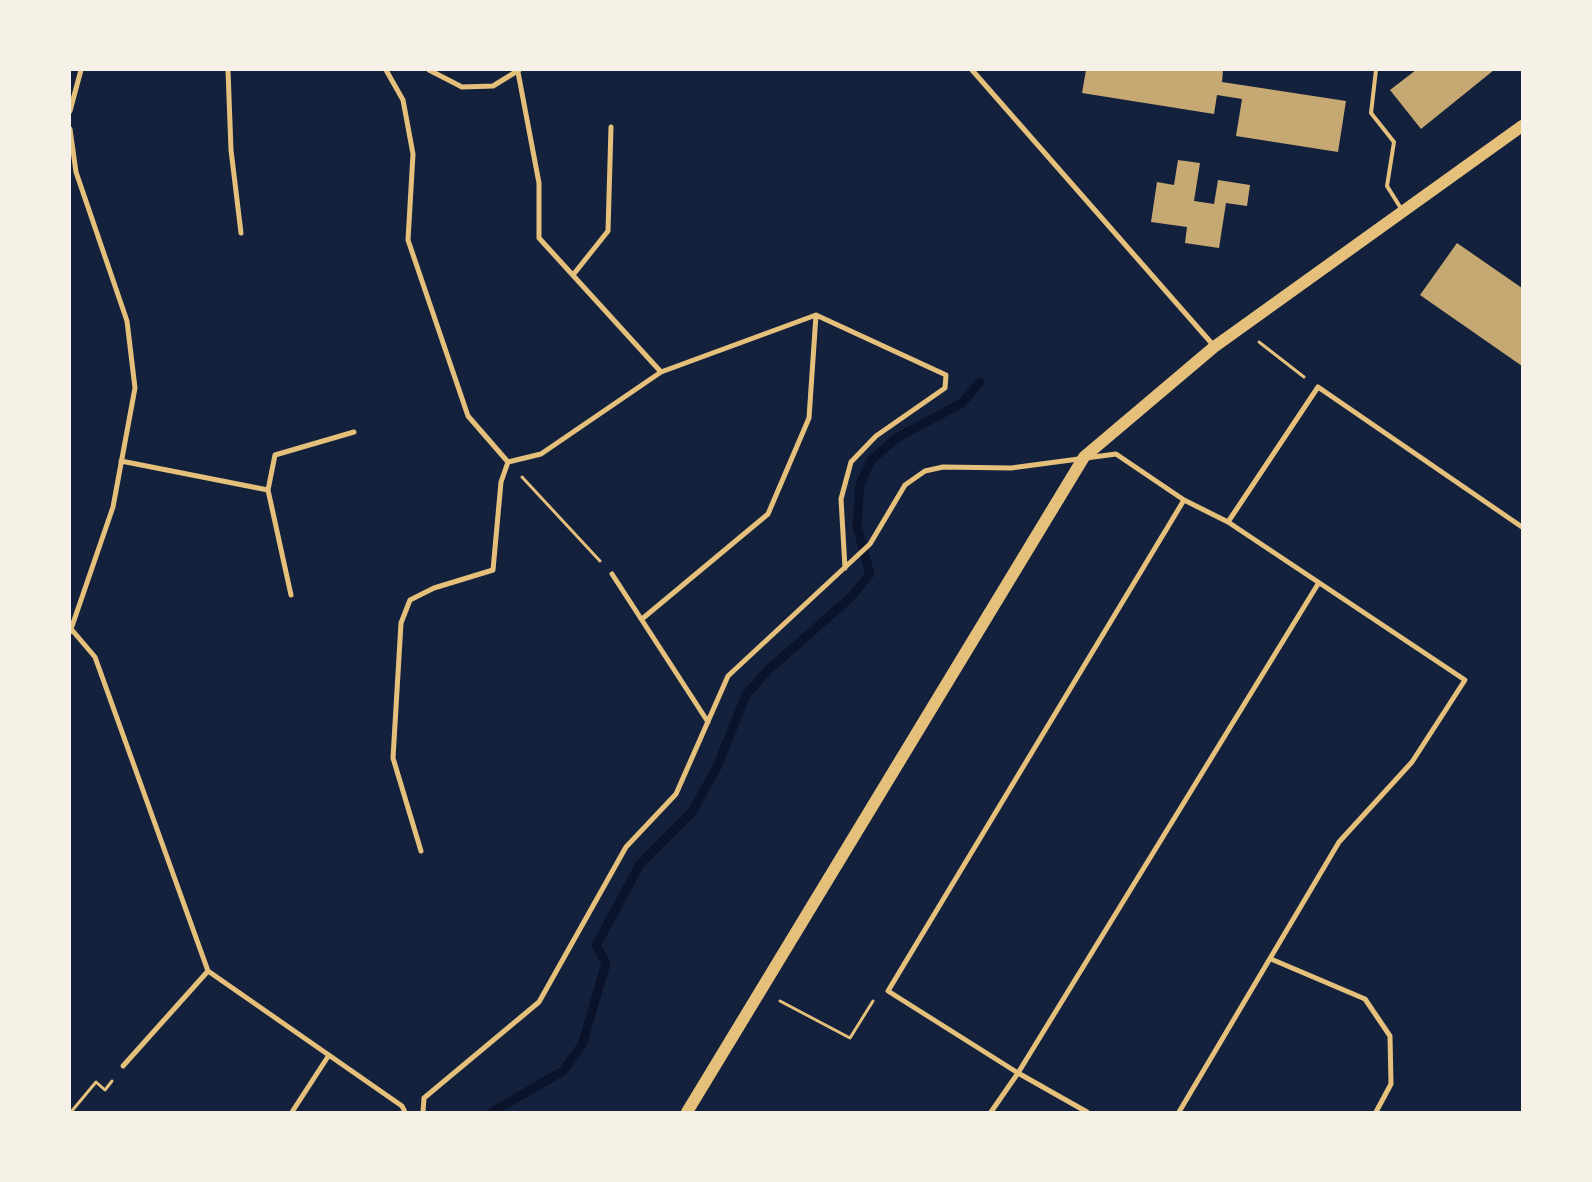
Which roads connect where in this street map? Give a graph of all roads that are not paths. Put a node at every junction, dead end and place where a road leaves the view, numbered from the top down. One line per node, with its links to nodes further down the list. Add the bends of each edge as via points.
1 (81, 70): 8 (street)
2 (228, 70): 13 (street, via 231,150)
3 (386, 70): 21 (street, via 403,100 413,154 408,240 468,416)
4 (429, 70): 7 (street, via 462,87 493,86)
5 (972, 70): 16 (street)
6 (1376, 70): 12 (lane, via 1371,113 1394,142 1386,186)
7 (519, 71): 14 (street, via 538,183 539,238)
8 (70, 111)
9 (1522, 126): 12 (main road)
10 (611, 127): 14 (street, via 608,231)
11 (70, 129): 20 (street, via 76,172 127,321 136,388)
12 (1403, 212): 16 (main road)
13 (241, 233)
14 (573, 275): 17 (street)
15 (816, 315): 17 (street); 26 (street, via 946,375 945,388 876,436 851,462 841,499); 30 (street, via 809,418 768,514)
16 (1214, 347): 19 (main road)
17 (661, 372): 21 (street, via 541,454)
18 (354, 432): 22 (street, via 275,455)
19 (1084, 457): 23 (street, via 1116,454); 26 (street, via 1011,468 943,468 926,472 905,485 870,544); 42 (main road)
20 (121, 461): 22 (street); 31 (street, via 112,507)
21 (508, 462): 33 (street, via 500,482 493,570 434,588 410,600 401,623 392,758)
22 (268, 490): 29 (street)
23 (1184, 500): 24 (street); 38 (street, via 888,990)
24 (1228, 522): 25 (street, via 1318,388); 28 (street)
25 (1522, 527)
26 (845, 568): 32 (street, via 728,676)
27 (612, 574): 30 (street)
28 (1318, 584): 34 (street, via 1465,680 1412,762 1339,842); 38 (street)
29 (291, 594)
30 (642, 619): 32 (street)
31 (71, 631): 35 (street, via 95,657)
32 (708, 722): 41 (street, via 676,794 626,847 539,1002 424,1098)
33 (421, 851)
34 (1270, 959): 45 (street); 46 (street, via 1366,999 1390,1036 1391,1084)
35 (208, 971): 36 (street); 37 (street)
36 (329, 1055): 39 (street); 40 (street, via 402,1106)
37 (123, 1066)
38 (1018, 1073): 43 (street); 44 (street)
39 (292, 1112)
40 (405, 1112)
41 (423, 1112)
42 (687, 1112)
43 (991, 1112)
44 (1087, 1112)
45 (1179, 1112)
46 (1376, 1112)

